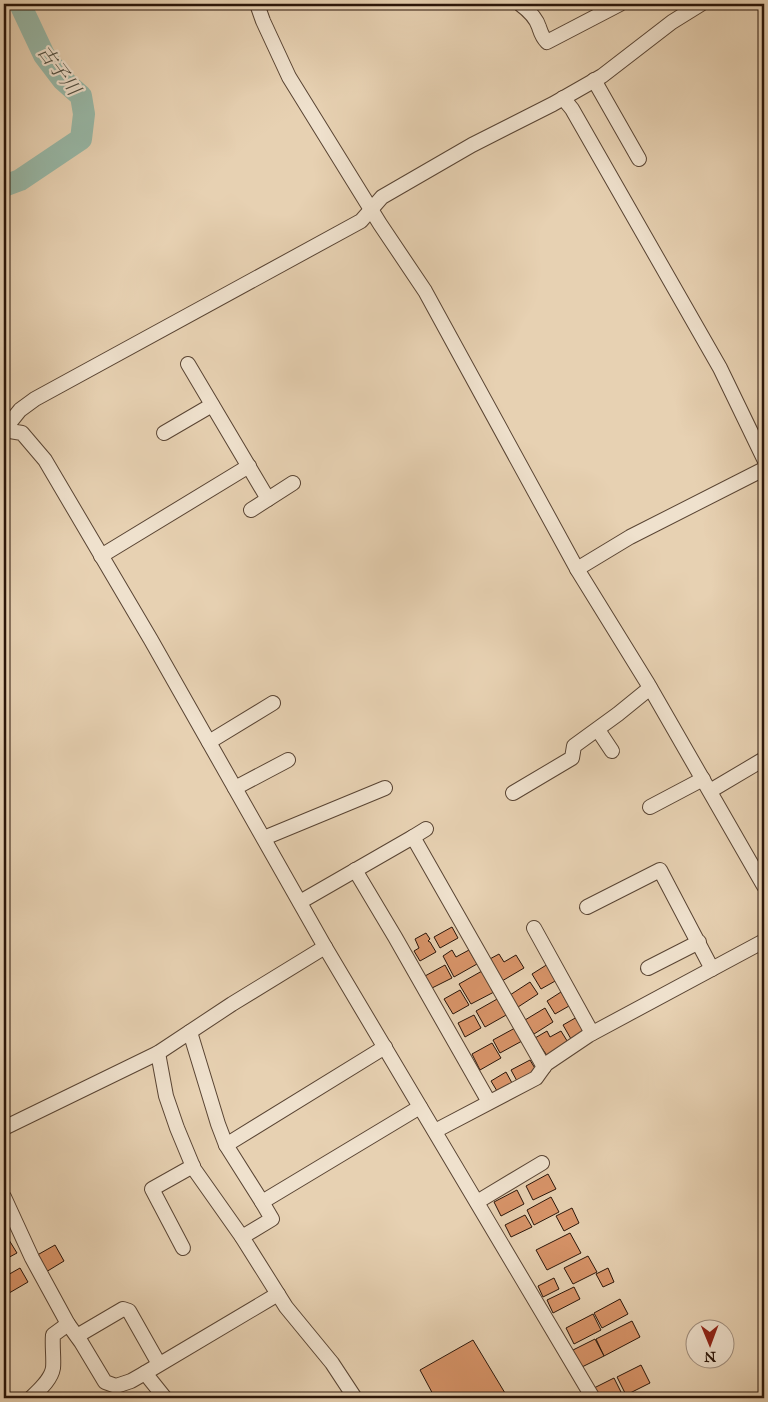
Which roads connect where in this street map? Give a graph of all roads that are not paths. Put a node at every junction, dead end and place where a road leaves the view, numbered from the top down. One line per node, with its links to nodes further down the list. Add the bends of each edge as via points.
1 (257, 4): 8 (street, via 289,77)
2 (520, 4): 3 (street, via 532,14 547,42)
3 (620, 4)
4 (701, 4): 5 (street)
5 (594, 80): 6 (street); 7 (street)
6 (563, 98): 8 (street, via 382,196); 13 (street, via 720,368)
7 (639, 159)
8 (371, 210): 11 (street, via 361,221 34,399); 20 (street, via 425,291)
9 (188, 364): 10 (street)
10 (212, 404): 12 (street); 14 (street)
11 (4, 430): 19 (street, via 22,433 45,460)
12 (164, 433)
13 (764, 458)
14 (249, 466): 17 (street); 19 (street)
15 (764, 469): 20 (street, via 630,537)
16 (293, 483): 17 (street)
17 (268, 499): 18 (street)
18 (251, 510)
19 (102, 556): 24 (street)
20 (577, 569): 21 (street)
21 (650, 688): 23 (street); 28 (street)
22 (273, 704): 24 (street)
23 (598, 730): 25 (street); 32 (street, via 574,746 572,758)
24 (209, 742): 29 (street)
25 (612, 751)
26 (764, 759): 31 (street)
27 (288, 760): 29 (street)
28 (702, 779): 31 (street); 33 (street)
29 (235, 788): 36 (street)
30 (384, 788): 36 (street)
31 (710, 791): 38 (street)
32 (513, 794)
33 (650, 807)
34 (426, 829): 35 (street)
35 (413, 837): 37 (street); 51 (street)
36 (264, 838): 39 (street)
37 (355, 870): 39 (street); 52 (street)
38 (764, 886)
39 (300, 902): 44 (street)
40 (587, 907): 43 (street, via 660,870)
41 (534, 928): 48 (street)
42 (764, 941): 46 (street)
43 (698, 942): 45 (street); 46 (street)
44 (325, 947): 47 (street); 49 (street)
45 (648, 968)
46 (712, 969): 48 (street)
47 (190, 1032): 50 (street); 56 (street)
48 (592, 1033): 51 (street)
49 (385, 1047): 53 (street); 56 (street)
50 (158, 1053): 54 (street); 58 (street, via 166,1096)
51 (544, 1067): 52 (street, via 536,1078)
52 (489, 1102): 55 (street)
53 (420, 1107): 55 (street); 60 (street)
54 (4, 1128)
55 (434, 1131): 61 (street)
56 (226, 1145): 60 (street)
57 (542, 1163): 61 (street)
58 (193, 1166): 62 (street); 63 (street, via 152,1189)
59 (4, 1197): 65 (street)
60 (262, 1202): 62 (street, via 272,1219)
61 (477, 1202): 72 (street)
62 (242, 1237): 64 (street)
63 (184, 1248)
64 (278, 1294): 67 (street); 71 (street)
65 (68, 1324): 66 (street); 69 (street, via 54,1335 53,1368 49,1378)
66 (77, 1336): 67 (street, via 124,1309 129,1311); 68 (street, via 105,1382 116,1386)
67 (160, 1364): 68 (street)
68 (145, 1373): 70 (street)
69 (31, 1398)
70 (165, 1398)
71 (355, 1398)
72 (593, 1398)

